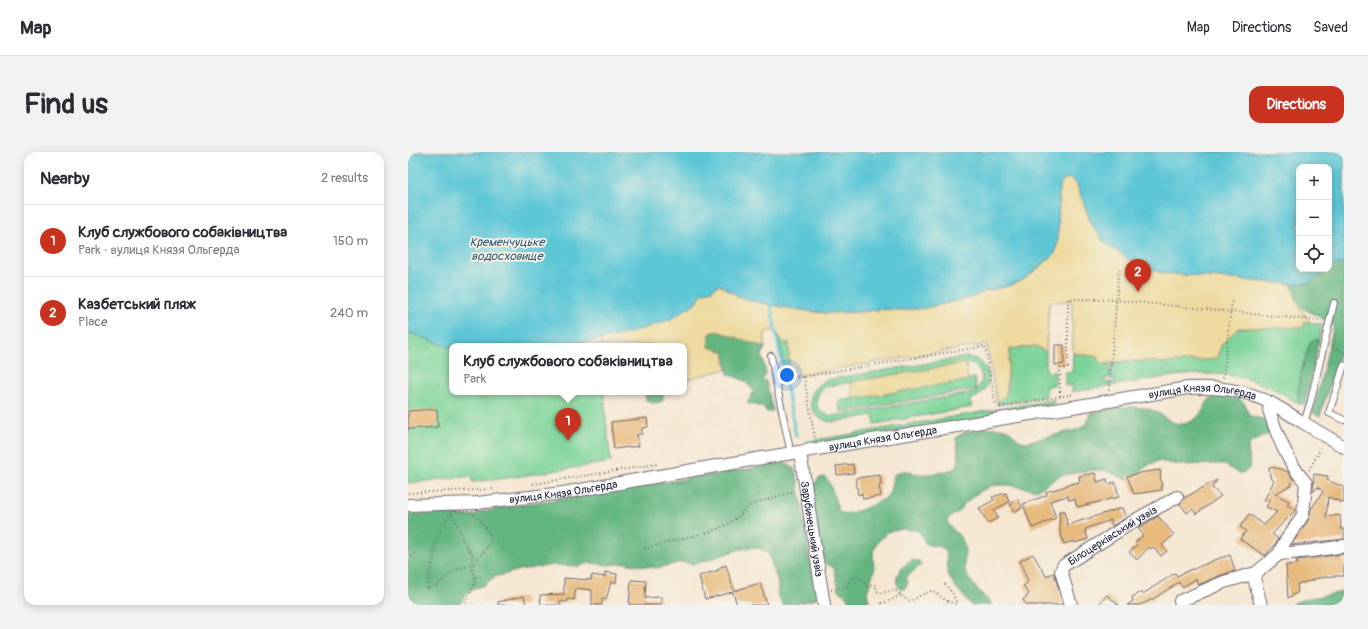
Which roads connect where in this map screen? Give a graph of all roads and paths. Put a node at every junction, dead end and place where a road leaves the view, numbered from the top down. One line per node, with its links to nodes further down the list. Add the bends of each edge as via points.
1 (1119, 268): 3 (path)
2 (1232, 299): 5 (path)
3 (1116, 300): 5 (path); 14 (path); 17 (path, via 1068,299 1068,368 1060,368)
4 (1334, 303): 6 (lane)
5 (1230, 311): 6 (path); 12 (path)
6 (1330, 322): 7 (lane)
7 (1324, 345): 8 (path, via 1343,351); 19 (lane)
8 (1344, 354)
9 (770, 356): 23 (lane, via 779,381)
10 (1344, 365): 18 (lane, via 1329,413)
11 (804, 377): 13 (path); 16 (path, via 986,346); 21 (path)
12 (1223, 378)
13 (793, 379)
14 (1109, 390)
15 (1271, 403): 17 (street, вулиця Князя Ольгерда, via 1238,391 1199,388); 19 (street, вулиця Князя Ольгерда); 25 (street, via 1270,413 1283,449)
16 (996, 407)
17 (1061, 409): 23 (street, вулиця Князя Ольгерда)
18 (1344, 420)
19 (1304, 423): 20 (street, вулиця Князя Ольгерда)
20 (1327, 437): 22 (street, вулиця Князя Ольгерда); 25 (path, via 1309,470)
21 (815, 438)
22 (1344, 447)
23 (796, 453): 28 (street, Зарубинецький узвіз); 32 (street, вулиця Князя Ольгерда, via 549,495)
24 (657, 464): 26 (path)
25 (1306, 483): 36 (street, via 1302,515)
26 (529, 485)
27 (500, 488): 29 (path)
28 (806, 488): 34 (path, via 749,506 728,524 710,532); 48 (street, Зарубинецький узвіз)
29 (408, 493)
30 (1177, 497): 51 (street, Білоцерківський узвіз, via 1064,566 1061,571)
31 (408, 505): 32 (street, вулиця Князя Ольгерда)
32 (450, 508): 38 (path, via 464,542 472,554); 38 (path, via 472,512 491,538 485,550); 38 (path, via 435,545 426,589 445,580 456,569)
33 (1344, 546): 36 (street)
34 (644, 549)
35 (414, 554): 37 (path)
36 (1280, 554): 39 (street)
37 (408, 560)
38 (471, 565): 47 (path, via 476,581)
39 (1253, 574): 44 (street, via 1224,582); 52 (street)
40 (945, 584): 50 (path)
41 (840, 589): 42 (path, via 857,577 867,586 876,585 879,593 894,590)
42 (901, 595): 43 (path, via 910,602 931,591); 46 (path)
43 (948, 601): 49 (path); 50 (path)
44 (1180, 601)
45 (881, 603): 46 (path)
46 (885, 604)
47 (464, 605)
48 (824, 605)
49 (945, 605)
50 (957, 605)
51 (1071, 605)
52 (1261, 605)

